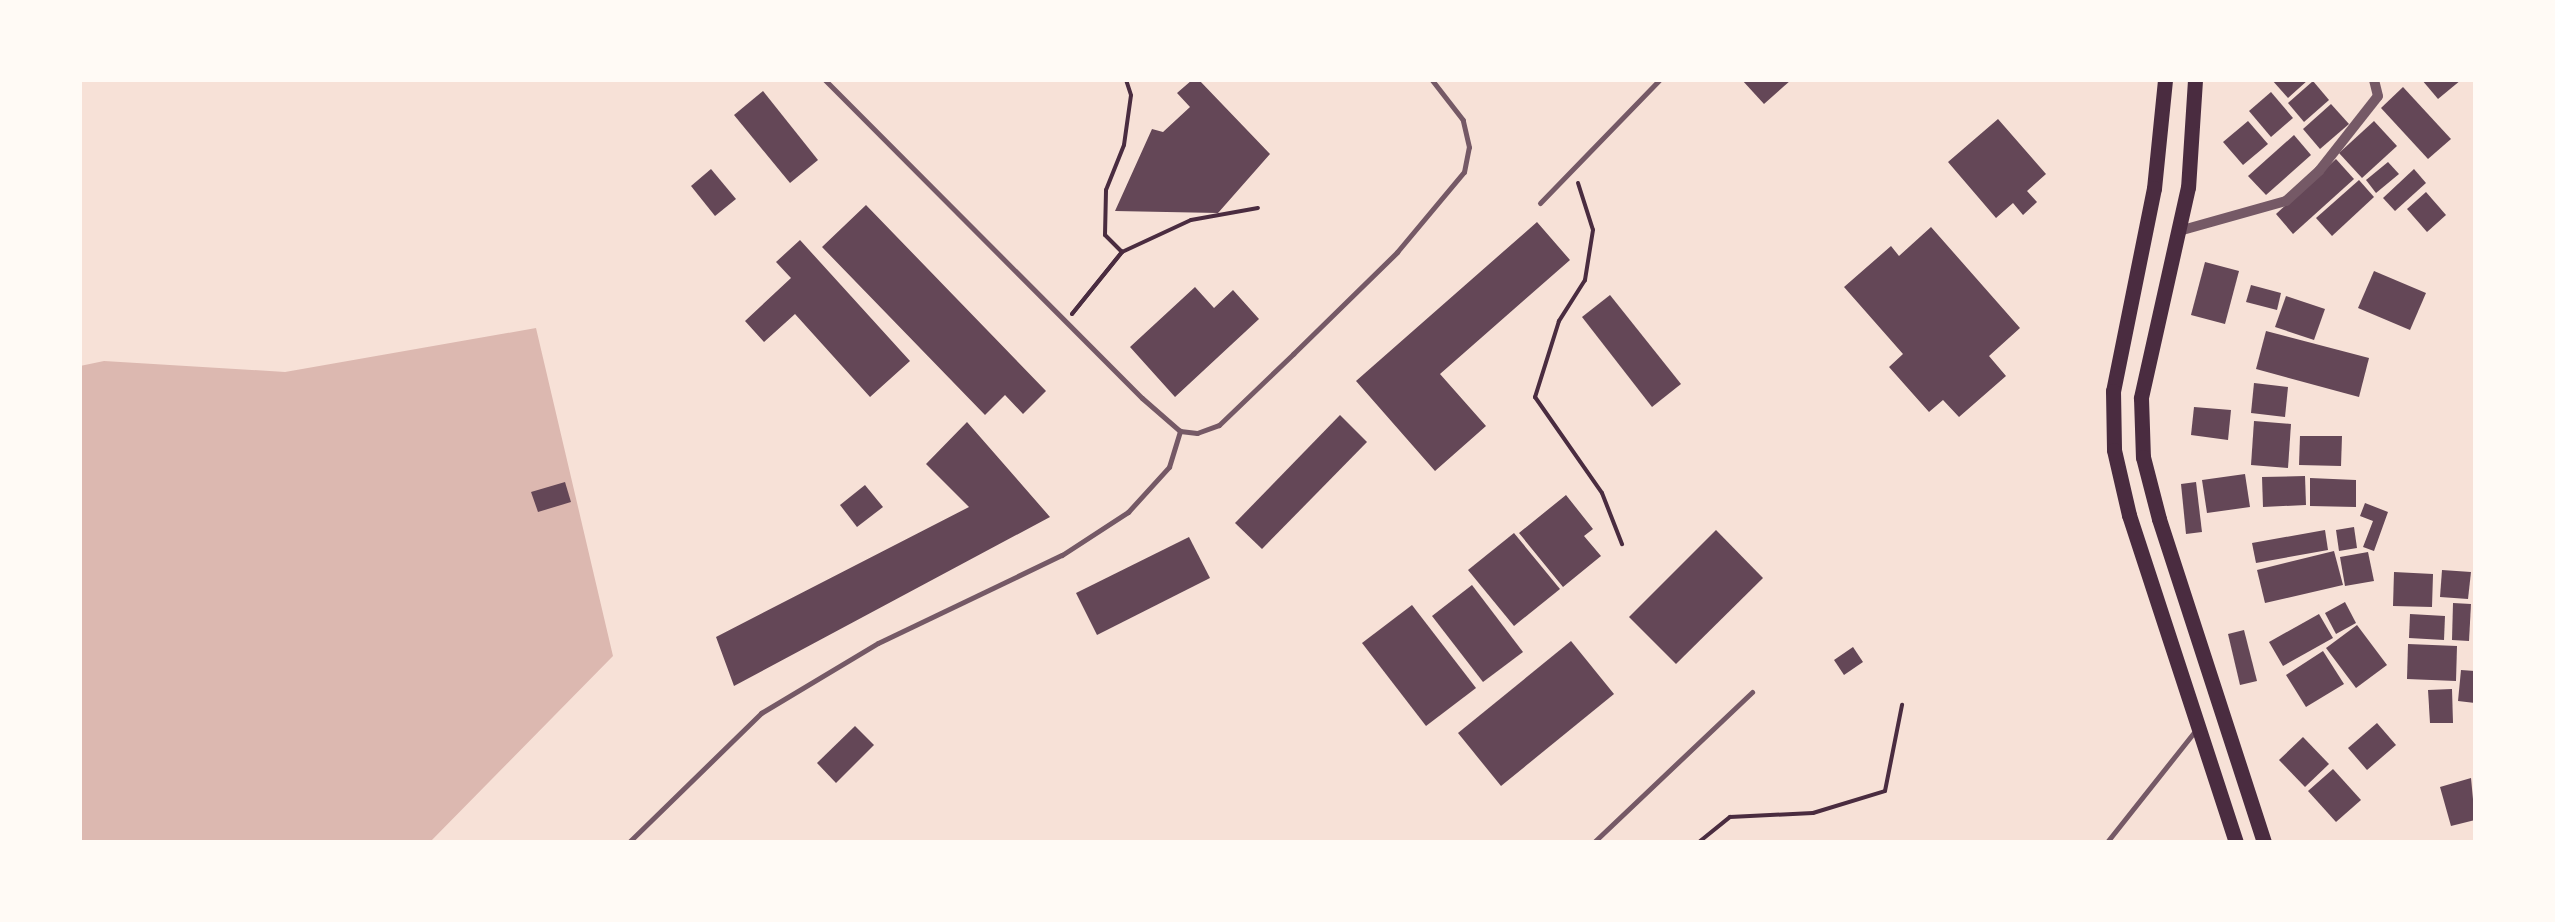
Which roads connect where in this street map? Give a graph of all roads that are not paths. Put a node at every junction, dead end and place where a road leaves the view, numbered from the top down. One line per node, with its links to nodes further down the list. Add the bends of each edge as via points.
1 (825, 80): 9 (lane)
2 (1432, 80): 9 (lane, via 1463,120 1469,147 1464,172 1396,252 1219,425)
3 (1659, 80): 7 (lane)
4 (2165, 80): 11 (main road, via 2154,188 2114,391 2114,450)
5 (2195, 80): 8 (main road)
6 (2374, 80): 8 (street, via 2378,96 2286,201)
7 (1540, 204)
8 (2179, 231): 16 (main road, via 2141,398 2143,457)
9 (1180, 431): 12 (lane, via 1169,466 1128,512 1062,556 878,643 761,713)
10 (1752, 692): 13 (lane)
11 (2197, 728): 14 (lane); 15 (main road)
12 (630, 842)
13 (1594, 842)
14 (2107, 842)
15 (2236, 842)
16 (2264, 842)

